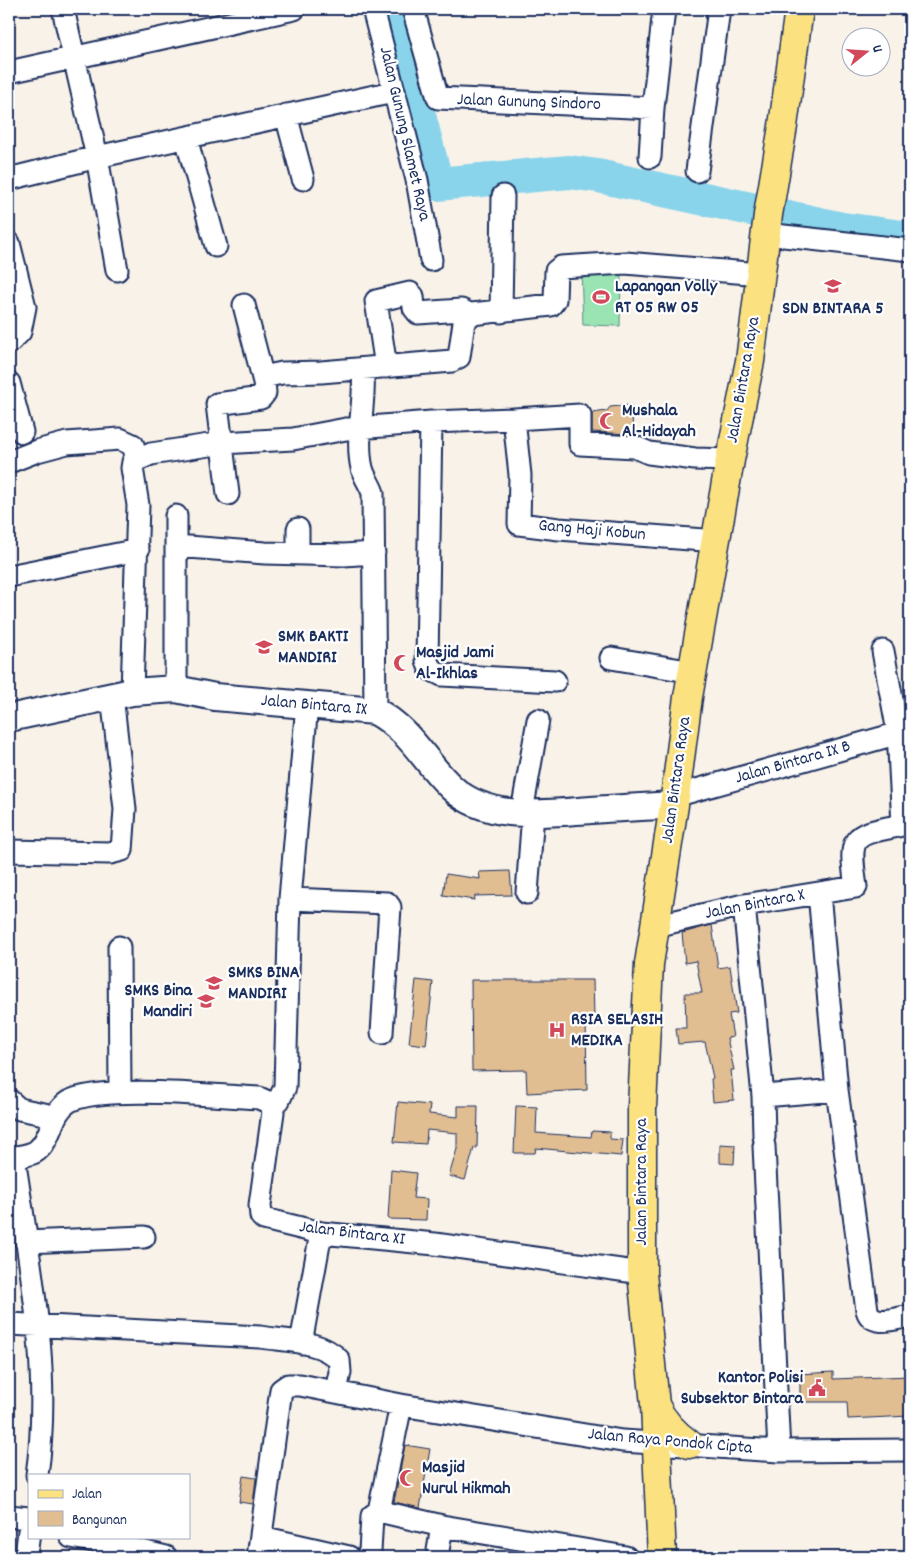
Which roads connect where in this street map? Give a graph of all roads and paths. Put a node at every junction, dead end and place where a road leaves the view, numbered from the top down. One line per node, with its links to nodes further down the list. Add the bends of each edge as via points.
1 (63, 9): 8 (street)
2 (294, 9): 8 (street)
3 (373, 9): 10 (street, Jalan Gunung Slamet Raya)
4 (413, 9): 11 (street, Jalan Gunung Sindoro, via 438,98)
5 (664, 9): 11 (street)
6 (719, 9): 16 (street)
7 (799, 9): 20 (main road, Jalan Bintara Raya)
8 (75, 57): 9 (street); 14 (street)
9 (9, 72)
10 (393, 92): 12 (street); 24 (street, Jalan Gunung Slamet Raya, via 417,180)
11 (653, 108): 15 (street)
12 (286, 115): 13 (street); 18 (street)
13 (186, 138): 14 (street); 22 (street)
14 (97, 157): 17 (street); 25 (street)
15 (650, 157)
16 (697, 171)
17 (9, 179)
18 (303, 179)
19 (504, 196): 28 (street)
20 (767, 225): 23 (street); 26 (main road, Jalan Bintara Raya)
21 (9, 243): 30 (street, via 25,307 20,332)
22 (216, 246)
23 (910, 250)
24 (431, 260)
25 (117, 270)
26 (761, 274): 28 (street, via 625,264 561,267 556,271 555,300 551,305); 41 (main road, Jalan Bintara Raya, via 750,361)
27 (244, 305): 33 (street)
28 (501, 312): 29 (street)
29 (471, 315): 31 (street, via 464,322 459,357 452,361); 31 (street, via 461,310 418,313 410,293 376,301)
30 (9, 343)
31 (386, 367): 32 (street)
32 (363, 369): 33 (street, via 282,373 268,376); 37 (street, via 365,390)
33 (264, 382): 39 (street, via 265,392 261,398 217,404)
34 (9, 383): 38 (street)
35 (518, 418): 36 (street); 41 (street, via 580,415 580,444 634,447 650,453); 46 (street, Gang Haji Kobun, via 519,524)
36 (431, 422): 37 (street); 55 (street, via 430,669 442,675)
37 (361, 428): 39 (street, via 293,439); 49 (street, via 362,467 373,493)
38 (22, 432)
39 (222, 443): 40 (street); 43 (street)
40 (137, 459): 42 (street, via 133,445 120,439 67,443); 48 (street, via 132,468 138,505)
41 (730, 460): 46 (main road, Jalan Bintara Raya)
42 (9, 462)
43 (228, 494)
44 (176, 516): 47 (street)
45 (298, 529): 50 (street)
46 (717, 541): 54 (main road, Jalan Bintara Raya)
47 (176, 546): 50 (street); 56 (street)
48 (138, 550): 51 (street); 57 (street)
49 (374, 553): 50 (street); 59 (street)
50 (298, 554)
51 (9, 576)
52 (883, 651): 62 (street)
53 (611, 658): 54 (street)
54 (693, 672): 63 (main road, Jalan Bintara Raya)
55 (555, 681)
56 (176, 689): 57 (street, Jalan Bintara IX); 58 (street, Jalan Bintara IX, via 215,697)
57 (122, 694): 60 (street, Jalan Bintara IX); 65 (street, via 126,810 122,850 110,853)
58 (307, 704): 59 (street, Jalan Bintara IX); 68 (street)
59 (375, 711): 64 (street, Jalan Bintara IX, via 398,725 452,788 469,800 486,807)
60 (9, 718)
61 (538, 720): 64 (street)
62 (904, 731): 63 (street, Jalan Bintara IX B); 67 (street, Jalan Bintara X, via 903,825 859,836 851,854 856,887)
63 (675, 801): 64 (street, Jalan Bintara IX); 70 (main road, Jalan Bintara Raya)
64 (528, 813): 66 (street)
65 (9, 851)
66 (527, 893)
67 (819, 893): 69 (street, Jalan Bintara X); 73 (street)
68 (290, 899): 72 (street, via 387,903 390,907); 77 (street, via 285,1087 279,1100)
69 (744, 905): 70 (street, Jalan Bintara X, via 668,923); 75 (street)
70 (654, 923): 83 (main road, Jalan Bintara Raya, via 642,1107)
71 (119, 946): 74 (street)
72 (382, 1033)
73 (837, 1090): 75 (street); 84 (street, via 867,1310 870,1318 877,1321)
74 (120, 1092): 77 (street, via 259,1098); 78 (street, via 76,1098)
75 (763, 1096): 94 (street)
76 (9, 1100): 78 (street, via 19,1109)
77 (270, 1103): 80 (street, Jalan Bintara XI, via 273,1112 261,1216 269,1221)
78 (54, 1116): 79 (street, via 39,1149 26,1156)
79 (12, 1158): 82 (street)
80 (321, 1233): 83 (street, Jalan Bintara XI, via 435,1244); 87 (street)
81 (144, 1237): 82 (street)
82 (26, 1242): 86 (street)
83 (642, 1273): 90 (main road, Jalan Bintara Raya)
84 (910, 1316)
85 (9, 1324): 86 (street)
86 (38, 1325): 87 (street, via 260,1337); 95 (street, via 41,1374)
87 (301, 1343): 88 (street, via 330,1350 339,1360)
88 (336, 1392): 89 (street, Jalan Raya Pondok Cipta); 102 (street, Jalan Raya Pondok Cipta, via 294,1384 281,1390)
89 (401, 1405): 91 (street, Jalan Raya Pondok Cipta, via 622,1441); 96 (street)
90 (655, 1405): 91 (main road, Jalan Bintara Raya); 92 (main road, via 677,1435)
91 (656, 1442): 92 (street, Jalan Raya Pondok Cipta); 110 (main road, Jalan Bintara Raya)
92 (689, 1444): 94 (street, Jalan Raya Pondok Cipta)
93 (910, 1450): 94 (street, Jalan Raya Pondok Cipta)
94 (779, 1451)
95 (37, 1474)
96 (380, 1511): 99 (street); 107 (street, via 372,1516)
97 (9, 1516): 98 (street)
98 (28, 1518)
99 (442, 1526): 103 (street); 108 (street)
100 (28, 1538): 104 (street)
101 (76, 1538): 105 (street)
102 (259, 1547): 106 (street)
103 (554, 1551): 109 (street)
104 (26, 1557)
105 (166, 1557)
106 (349, 1557)
107 (367, 1557)
108 (437, 1557)
109 (626, 1557)
110 (662, 1557)

